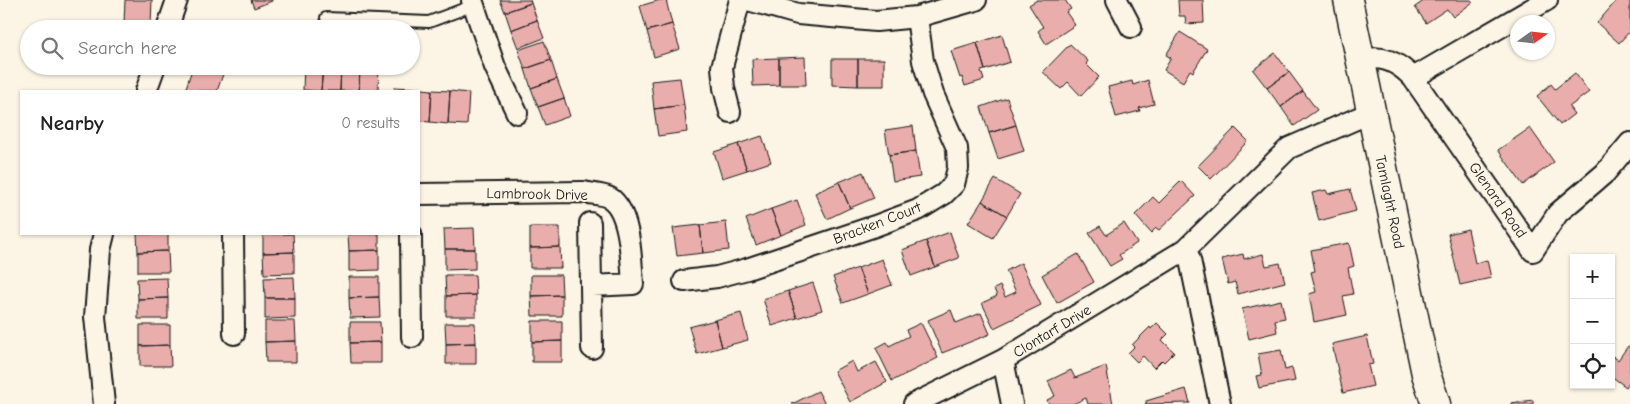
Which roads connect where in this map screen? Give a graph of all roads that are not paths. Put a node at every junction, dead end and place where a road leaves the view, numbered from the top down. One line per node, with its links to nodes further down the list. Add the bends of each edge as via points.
1 (177, 0): 11 (street)
2 (740, 0): 19 (street, via 722,67)
3 (748, 0): 9 (street, via 798,14 876,21)
4 (976, 0): 9 (street)
5 (1117, 0): 14 (street)
6 (1348, 0): 15 (street, Tamlaght Road)
7 (1547, 0): 17 (street)
8 (473, 2): 13 (lane, via 428,22); 21 (street, via 495,67)
9 (917, 16): 29 (street, Bracken Court, via 923,61 957,148 958,168 954,184 918,210 875,226 747,269)
10 (326, 18): 12 (lane)
11 (170, 20)
12 (377, 20)
13 (420, 22)
14 (1131, 27)
15 (1361, 61): 17 (street, Glenard Road, via 1382,58 1405,69); 20 (street, Tamlaght Road)
16 (152, 75): 18 (street)
17 (1413, 78): 22 (street, Glenard Road, via 1533,251 1558,213 1605,173)
18 (146, 90)
19 (730, 112)
20 (1372, 112): 28 (street, Clontarf Drive, via 1288,148); 39 (street, Tamlaght Road, via 1426,374)
21 (517, 113)
22 (1630, 143)
23 (420, 194): 30 (street, Lambrook Drive, via 583,192 610,198 622,211 633,284)
24 (590, 223): 30 (street, Lambrook Drive)
25 (104, 235): 35 (street, via 95,317)
26 (233, 235): 31 (street)
27 (411, 235): 32 (street)
28 (1186, 249): 34 (street, Clontarf Drive); 38 (street)
29 (684, 281)
30 (591, 286): 33 (street, Lambrook Drive)
31 (234, 334)
32 (412, 337)
33 (592, 348)
34 (1004, 360): 36 (street, Clontarf Drive); 37 (street)
35 (104, 404)
36 (914, 404)
37 (1012, 404)
38 (1220, 404)
39 (1436, 404)

